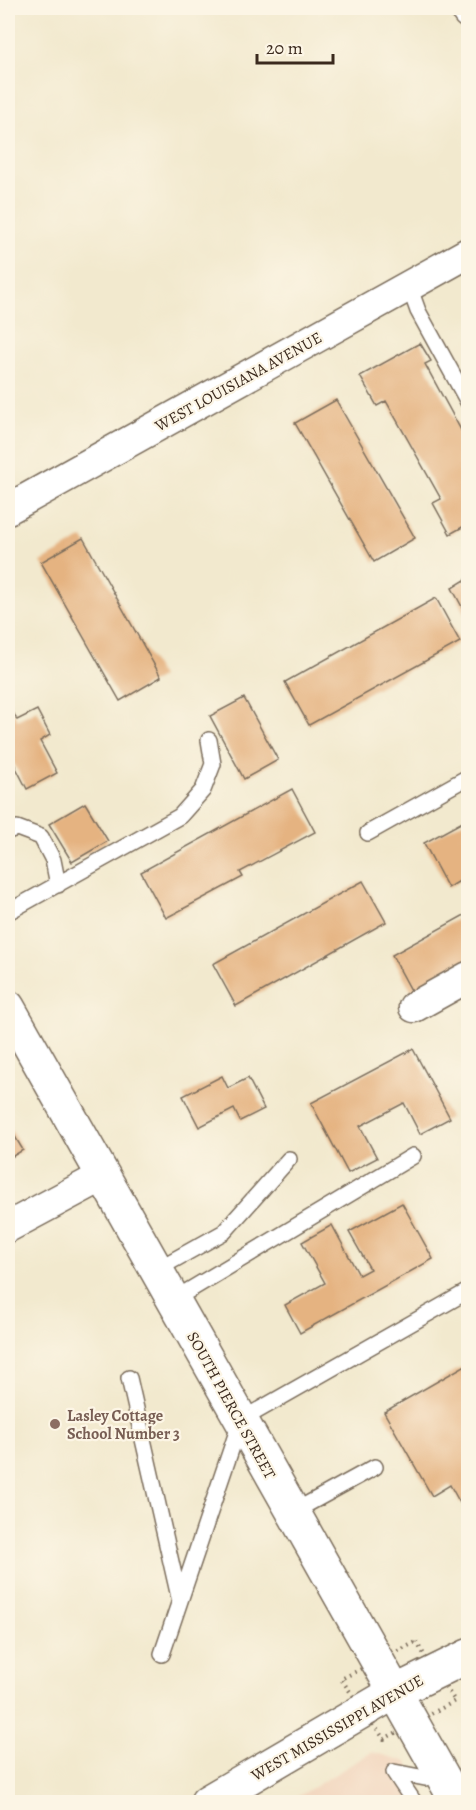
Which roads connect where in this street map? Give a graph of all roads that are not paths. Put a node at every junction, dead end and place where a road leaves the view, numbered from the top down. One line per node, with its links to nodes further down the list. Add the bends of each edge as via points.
1 (465, 8): 2 (street)
2 (468, 13)
3 (468, 253): 4 (street, WEST LOUISIANA AVENUE)
4 (409, 286): 5 (lane, via 417,311); 6 (street, WEST LOUISIANA AVENUE)
5 (468, 402)
6 (8, 509)
7 (209, 740): 11 (lane, via 213,764 203,790 180,816)
8 (468, 777): 10 (lane)
9 (8, 831): 11 (lane, via 17,828 41,837 53,860)
10 (368, 833)
11 (58, 885): 12 (lane)
12 (8, 912)
13 (468, 977): 15 (street)
14 (8, 1007): 18 (street, SOUTH PIERCE STREET)
15 (414, 1007)
16 (413, 1156): 22 (lane)
17 (289, 1159): 20 (lane, via 224,1232)
18 (103, 1176): 19 (street); 20 (street, SOUTH PIERCE STREET)
19 (8, 1227)
20 (156, 1270): 22 (street, SOUTH PIERCE STREET)
21 (468, 1291): 24 (lane)
22 (173, 1300): 24 (street, SOUTH PIERCE STREET)
23 (129, 1378): 27 (lane)
24 (241, 1420): 26 (street, SOUTH PIERCE STREET); 27 (lane)
25 (375, 1467): 26 (lane)
26 (293, 1512): 30 (street, SOUTH PIERCE STREET)
27 (179, 1597): 28 (lane)
28 (162, 1654)
29 (468, 1656): 30 (street, WEST MISSISSIPPI AVENUE)
30 (395, 1692): 31 (street, SOUTH PIERCE STREET); 32 (street, WEST MISSISSIPPI AVENUE)
31 (440, 1772): 33 (lane, via 425,1778 394,1772); 34 (street, SOUTH PIERCE STREET)
32 (207, 1803)
33 (414, 1803)
34 (457, 1803)

